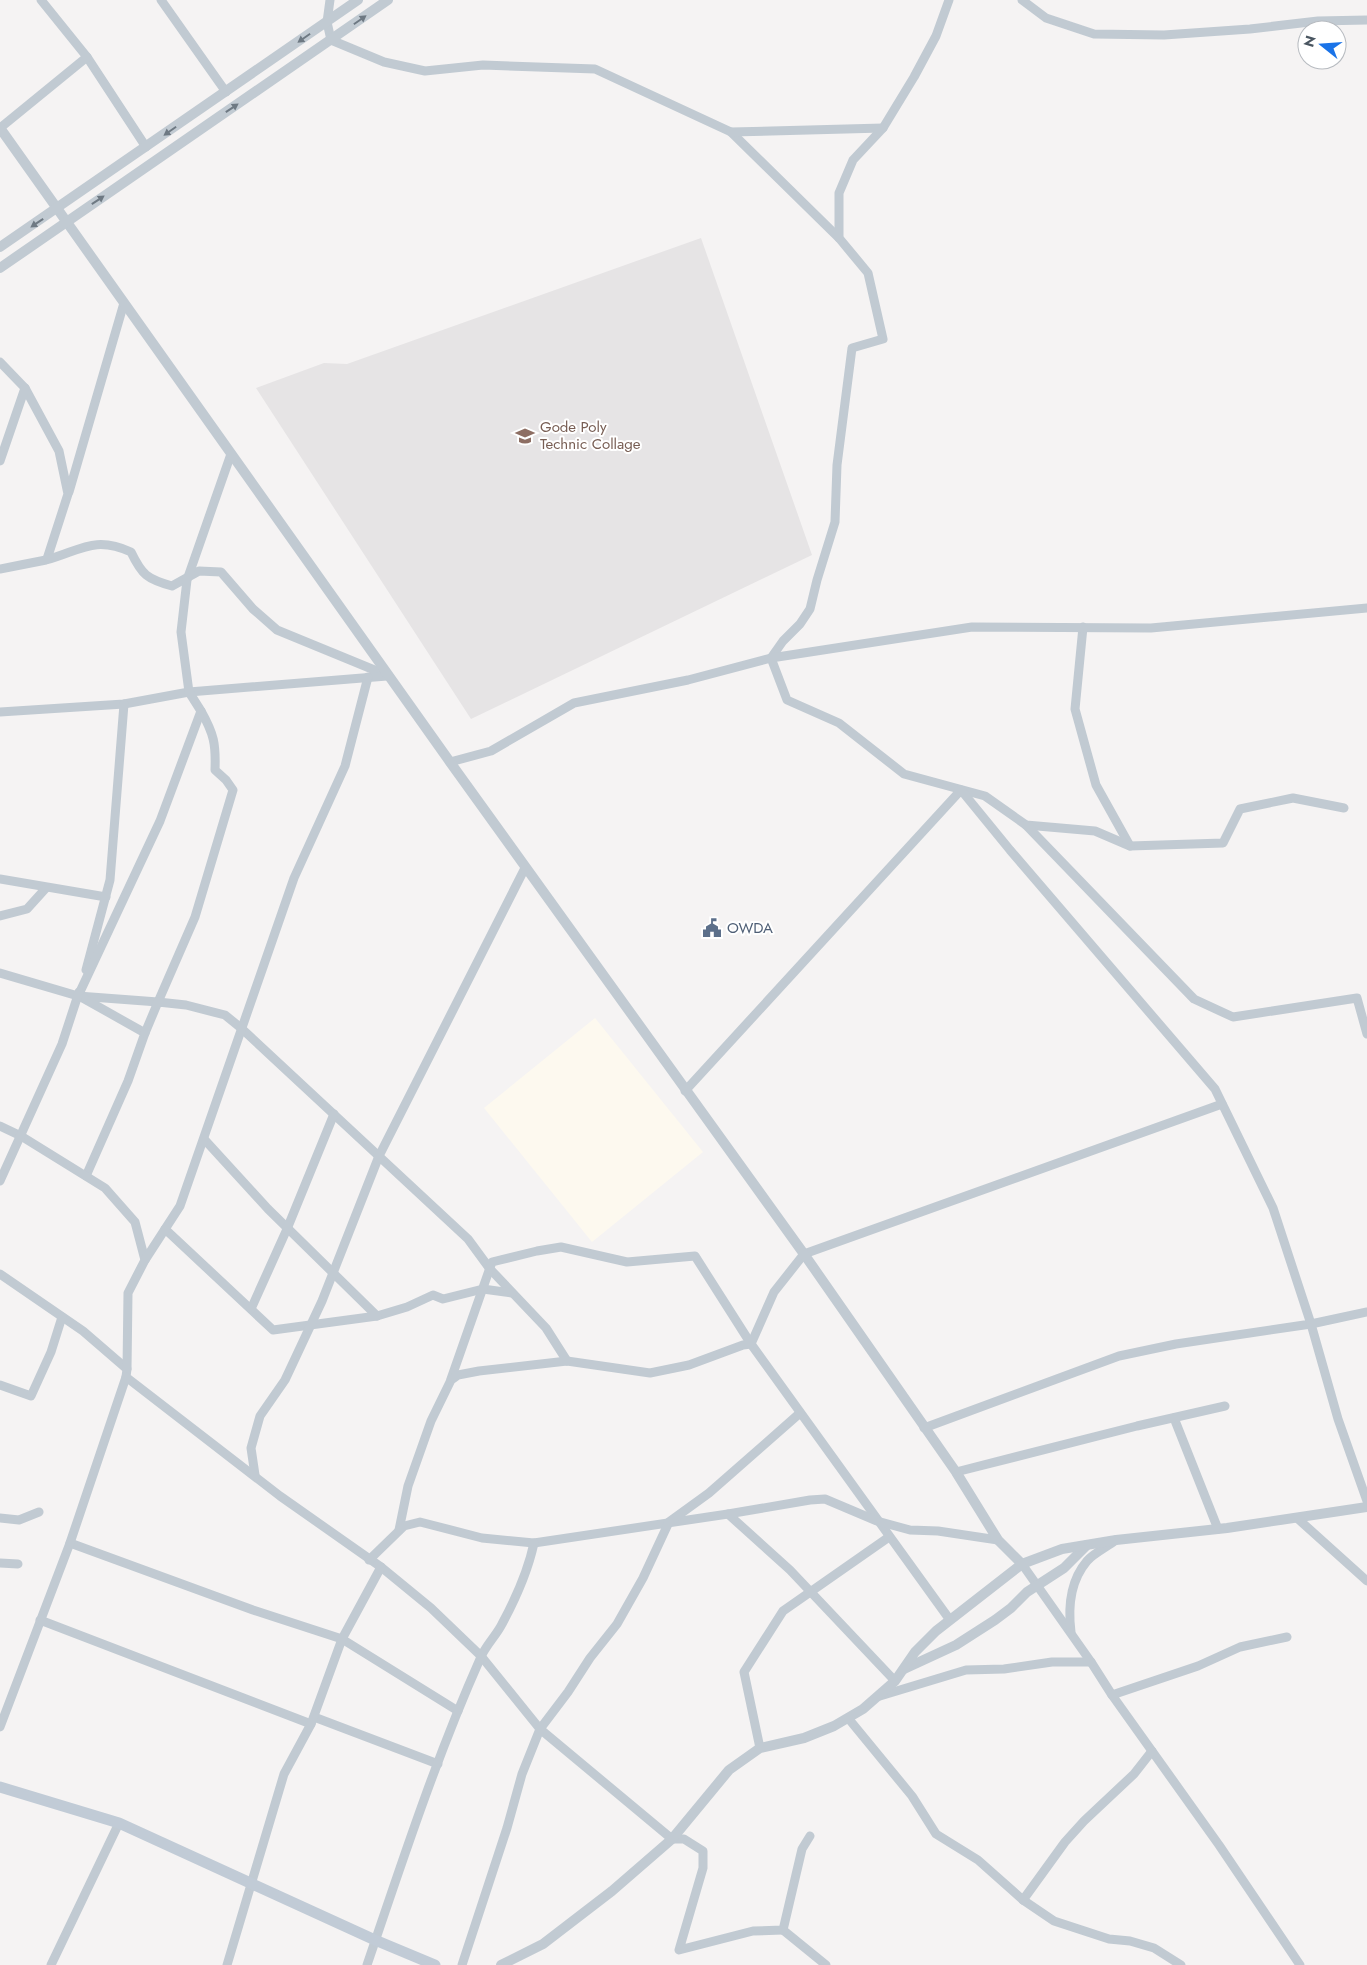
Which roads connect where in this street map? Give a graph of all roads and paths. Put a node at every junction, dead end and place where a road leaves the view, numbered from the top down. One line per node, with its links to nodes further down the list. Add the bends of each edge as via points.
1 (41, 0): 11 (street)
2 (161, 0): 12 (street)
3 (330, 0): 9 (street)
4 (358, 0): 9 (street)
5 (388, 0): 10 (street, one-way to 5)
6 (949, 0): 14 (street, via 936,36)
7 (1022, 0): 8 (street, via 1046,18 1094,34 1164,36 1318,21)
8 (1367, 20)
9 (327, 22): 10 (street); 12 (street, one-way to 12)
10 (331, 40): 15 (street, via 384,62 425,71 483,64 595,69); 18 (street, one-way to 10)
11 (87, 57): 13 (street); 16 (street)
12 (226, 92): 16 (street, one-way to 16)
13 (0, 128): 17 (street)
14 (883, 128): 15 (street); 19 (street, via 853,160 839,193)
15 (731, 132): 19 (street)
16 (146, 147): 17 (street)
17 (58, 209): 18 (street); 20 (street, one-way to 20)
18 (66, 221): 21 (street); 22 (street)
19 (838, 238): 33 (street, via 868,273 883,339 852,348 837,465 835,522 810,609)
20 (0, 247)
21 (0, 268)
22 (124, 303): 25 (street); 27 (street)
23 (0, 362): 24 (street)
24 (25, 388): 26 (street); 27 (street, via 59,451)
25 (231, 454): 30 (street); 34 (street)
26 (0, 460)
27 (68, 494): 28 (street)
28 (47, 559): 29 (street); 30 (street, via 89,545 118,546 131,552 139,569 154,580 172,586)
29 (0, 568)
30 (187, 580): 34 (street, via 199,571 221,572 253,609 277,630); 36 (street, via 181,632)
31 (1367, 608): 32 (street, via 1151,628)
32 (1083, 628): 33 (street, via 972,627); 44 (street, via 1075,709 1096,785)
33 (771, 658): 40 (street, via 688,680 574,703 491,751); 41 (street, via 788,700 839,723 904,774)
34 (389, 676): 35 (street); 40 (street)
35 (368, 678): 36 (street); 53 (street, via 345,766 294,878)
36 (189, 692): 37 (street); 38 (street)
37 (124, 704): 39 (street); 48 (street)
38 (201, 711): 51 (street, via 160,821); 52 (street, via 212,732 215,770 233,790 195,917)
39 (0, 712)
40 (450, 762): 45 (street)
41 (961, 790): 43 (street, via 985,796); 56 (street); 57 (street, via 1215,1089)
42 (1344, 808): 44 (street, via 1293,798 1240,809 1223,843)
43 (1026, 825): 44 (street, via 1095,831); 55 (street, via 1194,999 1233,1017 1356,998)
44 (1130, 846)
45 (525, 868): 56 (street); 62 (street)
46 (0, 879): 47 (street)
47 (46, 888): 48 (street); 49 (street, via 27,909)
48 (106, 897): 51 (street)
49 (0, 916)
50 (1, 975): 51 (street)
51 (78, 996): 52 (street); 54 (street); 60 (street, via 62,1044)
52 (158, 1002): 53 (street, via 224,1015); 54 (street)
53 (241, 1028): 58 (street); 61 (street)
54 (145, 1032): 63 (street, via 128,1082)
55 (1367, 1034)
56 (685, 1091): 67 (street)
57 (1222, 1104): 67 (street); 79 (street, via 1273,1208)
58 (334, 1114): 62 (street); 66 (street)
59 (0, 1126): 60 (street)
60 (21, 1136): 63 (street); 64 (street)
61 (204, 1139): 65 (street, via 180,1206); 66 (street)
62 (379, 1156): 69 (street, via 468,1239); 70 (street)
63 (86, 1176): 68 (street, via 105,1188 135,1222)
64 (0, 1181)
65 (166, 1229): 68 (street); 74 (street)
66 (288, 1229): 70 (street); 74 (street)
67 (804, 1254): 80 (street, via 774,1292); 88 (street)
68 (146, 1260): 82 (street, via 128,1293)
69 (490, 1269): 72 (street); 73 (street); 80 (street, via 492,1262 561,1247 627,1262 695,1256)
70 (333, 1273): 76 (street); 78 (street)
71 (0, 1274): 77 (street)
72 (483, 1289): 73 (street); 76 (street, via 443,1299 433,1295); 83 (street)
73 (512, 1293): 81 (street, via 546,1328)
74 (251, 1309): 78 (street, via 273,1330)
75 (1367, 1312): 79 (street)
76 (377, 1316): 78 (street)
77 (62, 1317): 82 (street, via 83,1331); 84 (street, via 52,1352 31,1396)
78 (312, 1324): 90 (street, via 285,1380 260,1416 251,1448)
79 (1311, 1324): 88 (street, via 1119,1356); 91 (street, via 1338,1419)
80 (751, 1344): 81 (street, via 689,1365 650,1373); 86 (street)
81 (567, 1361): 83 (street, via 479,1371 458,1375)
82 (127, 1373): 90 (street); 104 (street)
83 (451, 1380): 100 (street, via 431,1421 408,1486)
84 (0, 1385)
85 (1225, 1406): 87 (street)
86 (800, 1413): 97 (street); 98 (street, via 710,1492)
87 (1174, 1418): 89 (street); 99 (street)
88 (924, 1428): 89 (street)
89 (956, 1472): 102 (street)
90 (255, 1476): 107 (street)
91 (1367, 1502)
92 (1367, 1508): 96 (street)
93 (39, 1512): 95 (street, via 19,1520)
94 (728, 1514): 97 (street, via 825,1500); 98 (street); 114 (street)
95 (0, 1518)
96 (1297, 1518): 99 (street); 112 (street)
97 (877, 1521): 101 (street); 102 (street, via 910,1530)
98 (670, 1522): 105 (street); 130 (street, via 617,1624)
99 (1218, 1529): 103 (street)
100 (399, 1530): 105 (street, via 420,1522 482,1538); 107 (street)
101 (889, 1536): 114 (street); 116 (street)
102 (998, 1540): 110 (street)
103 (1116, 1540): 106 (street); 117 (street, via 1087,1561 1077,1578 1069,1616)
104 (70, 1543): 115 (street); 119 (street)
105 (534, 1543): 120 (street, via 529,1567 506,1616)
106 (1087, 1545): 110 (street, via 1062,1549); 113 (street, via 1064,1568)
107 (369, 1560): 111 (street)
108 (0, 1563): 109 (street)
109 (18, 1564)
110 (1022, 1564): 113 (street); 116 (street)
111 (381, 1567): 119 (street); 120 (street, via 431,1608)
112 (1367, 1581)
113 (1037, 1586): 117 (street); 122 (street, via 956,1645)
114 (811, 1591): 123 (street); 131 (street, via 783,1611 744,1672)
115 (40, 1620): 128 (street); 129 (street)
116 (950, 1620): 122 (street, via 915,1652)
117 (1072, 1635): 121 (street)
118 (1287, 1637): 124 (street, via 1240,1647 1198,1666)
119 (342, 1639): 126 (street); 128 (street)
120 (481, 1656): 126 (street); 130 (street)
121 (1091, 1662): 124 (street); 125 (street, via 966,1670)
122 (903, 1669): 123 (street)
123 (895, 1681): 125 (street)
124 (1112, 1695): 132 (street)
125 (880, 1696): 127 (street)
126 (458, 1711): 133 (street)
127 (848, 1718): 131 (street, via 804,1738); 139 (street, via 912,1796 936,1834 978,1860)
128 (312, 1720): 133 (street); 138 (street, via 284,1774)
129 (0, 1727)
130 (540, 1729): 137 (street); 146 (street, via 522,1774)
131 (760, 1748): 137 (street, via 729,1770)
132 (1152, 1752): 139 (street, via 1065,1842); 150 (street)
133 (438, 1764): 141 (street)
134 (0, 1787): 135 (main road)
135 (119, 1823): 138 (main road); 142 (street)
136 (810, 1836): 140 (street, via 802,1848)
137 (672, 1839): 140 (street, via 684,1839 703,1851 703,1868 679,1950 752,1931); 147 (street, via 543,1944)
138 (251, 1883): 141 (main road); 143 (street)
139 (1023, 1900): 149 (street, via 1054,1921 1109,1939 1154,1948)
140 (783, 1930): 148 (street)
141 (375, 1940): 144 (street); 145 (main road)
142 (51, 1965)
143 (227, 1965)
144 (366, 1965)
145 (435, 1965)
146 (462, 1965)
147 (501, 1965)
148 (826, 1965)
149 (1181, 1965)
150 (1300, 1965)

